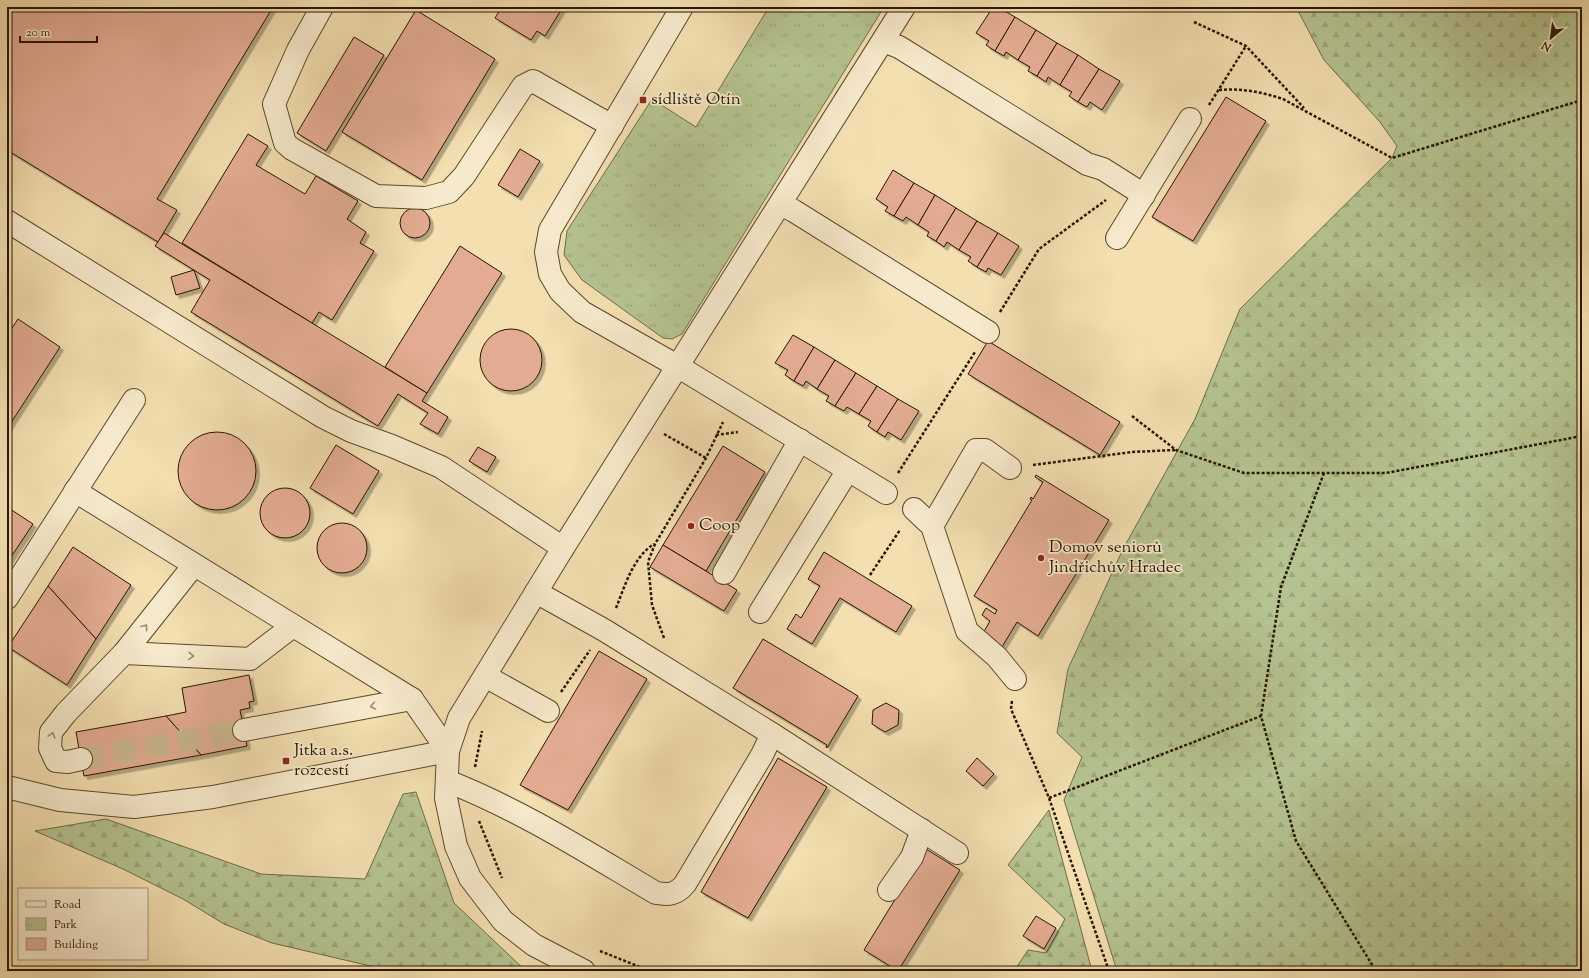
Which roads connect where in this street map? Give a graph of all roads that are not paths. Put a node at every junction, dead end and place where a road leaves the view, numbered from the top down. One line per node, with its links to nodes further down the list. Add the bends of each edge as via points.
1 (322, 7): 6 (street, via 298,50 274,104 285,143 292,150 376,196 426,198 449,192 464,176 523,86 533,81)
2 (904, 7): 4 (street)
3 (673, 10): 6 (street)
4 (891, 44): 7 (street, via 1087,164 1103,169); 8 (street)
5 (1190, 120): 7 (street)
6 (612, 126): 12 (street, via 550,230 546,252 550,274 560,291 582,312)
7 (1135, 190): 10 (street)
8 (781, 204): 11 (street); 12 (street)
9 (7, 221): 21 (street, via 323,417 441,467)
10 (1117, 238)
11 (988, 332)
12 (679, 367): 14 (street); 21 (street)
13 (134, 400): 17 (street)
14 (800, 440): 16 (street); 23 (street)
15 (1010, 468): 20 (street, via 985,450 976,450)
16 (848, 470): 18 (street); 26 (street)
17 (76, 491): 22 (street); 25 (street)
18 (886, 492)
19 (914, 509): 20 (street)
20 (932, 526): 30 (street, via 967,631 997,657)
21 (563, 548): 24 (street)
22 (194, 565): 27 (street); 28 (street, one-way to 22)
23 (724, 573)
24 (536, 592): 29 (street); 34 (street, via 604,630)
25 (7, 598)
26 (760, 612)
27 (293, 626): 28 (street, one-way to 27, via 250,659); 31 (street)
28 (124, 653): 36 (street, one-way to 28, via 56,761 50,748 51,732)
29 (485, 676): 32 (street); 35 (street, via 459,718)
30 (1015, 679)
31 (412, 699): 33 (street, one-way to 33); 35 (street)
32 (548, 712)
33 (244, 730)
34 (772, 734): 37 (street, via 762,755 681,889 671,895 656,893 526,817); 39 (street)
35 (448, 751): 37 (street); 38 (street, via 214,797 134,808 60,800)
36 (81, 759)
37 (447, 781): 42 (street, via 446,798 456,846 470,878 483,897 504,920 534,945)
38 (7, 788)
39 (922, 830): 40 (street); 41 (street, via 912,857)
40 (957, 853)
41 (889, 890)
42 (584, 971)

